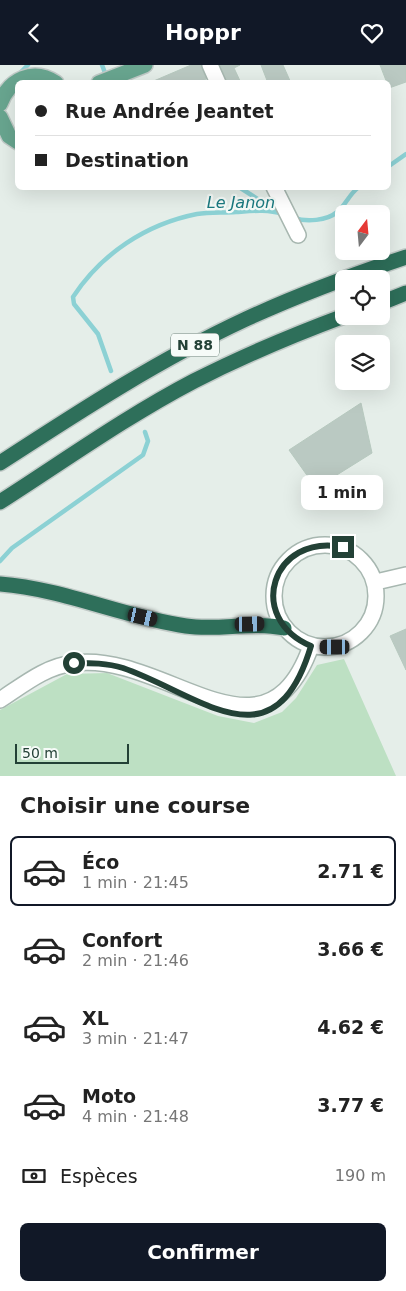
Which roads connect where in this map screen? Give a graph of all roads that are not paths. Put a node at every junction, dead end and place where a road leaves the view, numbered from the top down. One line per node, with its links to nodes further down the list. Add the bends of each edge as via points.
1 (210, 65): 6 (street)
2 (141, 66): 5 (main road)
3 (46, 76): 4 (main road, via 32,75)
4 (18, 80)
5 (106, 80)
6 (217, 80)
7 (15, 82): 8 (main road)
8 (1, 89)
9 (0, 117): 10 (main road, via 9,136)
10 (15, 140)
11 (15, 142): 12 (main road)
12 (0, 144)
13 (278, 194): 14 (street)
14 (296, 230)
15 (406, 257): 19 (highway, N 88, via 295,297 201,342 106,395)
16 (406, 293): 17 (highway)
17 (390, 299)
18 (335, 319): 20 (highway, N 88, via 273,343 192,382)
19 (0, 463)
20 (0, 502)
21 (406, 575): 22 (street)
22 (376, 582): 24 (street, via 357,554 343,547 318,545 297,552 277,576 273,592 274,607); 25 (street, via 374,615 364,629 335,647)
23 (0, 584): 24 (highway, via 28,586 185,626 213,628 260,624)
24 (284, 628): 25 (street)
25 (311, 646): 26 (street, via 282,701 256,716 217,710 147,677 98,662 54,667)
26 (0, 700)

